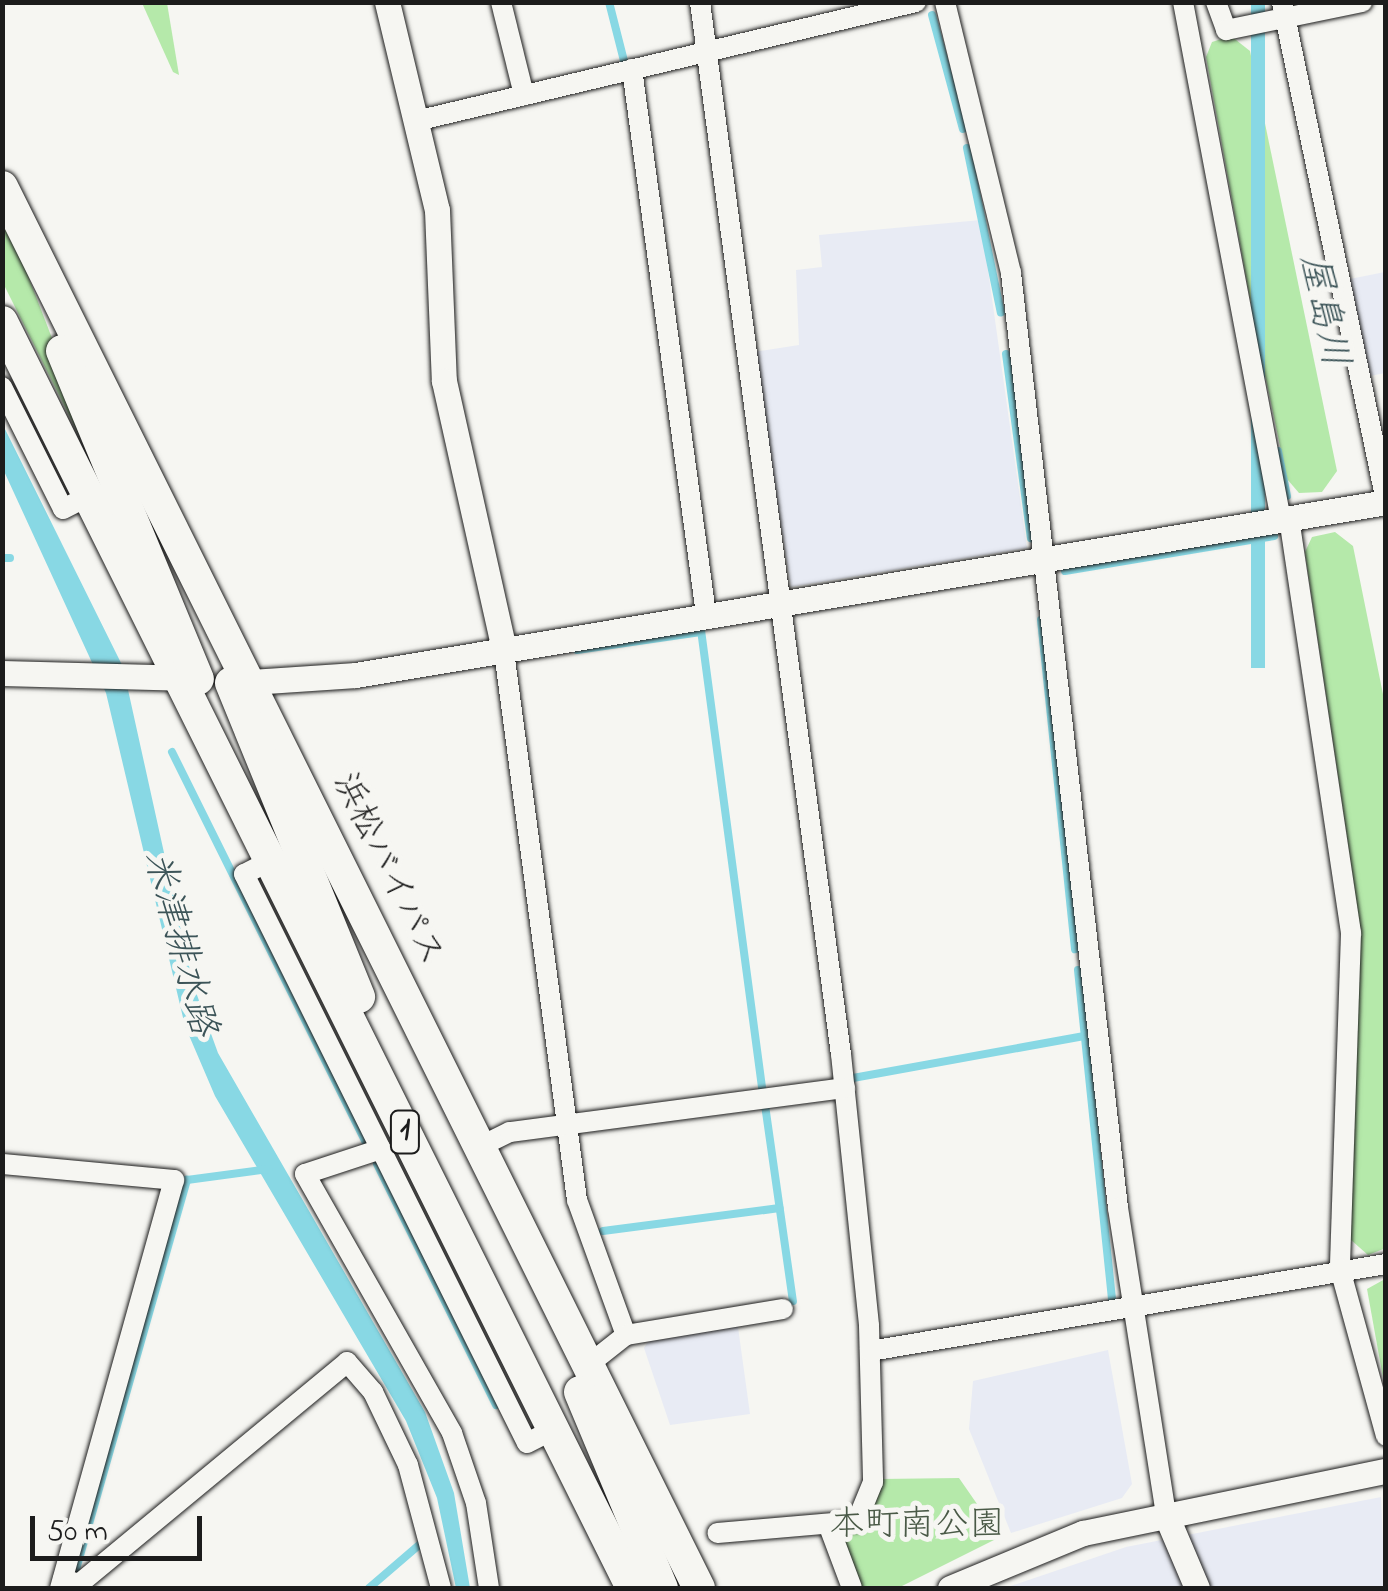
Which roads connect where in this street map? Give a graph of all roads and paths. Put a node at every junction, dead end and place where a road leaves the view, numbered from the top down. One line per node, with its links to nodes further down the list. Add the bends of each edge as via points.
1 (387, 2): 13 (street)
2 (502, 2): 12 (street)
3 (700, 2): 10 (street)
4 (916, 2): 10 (street)
5 (946, 2): 21 (street, via 1007,244)
6 (1183, 2): 20 (street)
7 (1216, 2): 9 (street, via 1226,30)
8 (1362, 2): 9 (street)
9 (1282, 13): 19 (street)
10 (710, 47): 11 (street); 22 (street)
11 (632, 69): 12 (street); 23 (street)
12 (524, 95): 13 (street)
13 (416, 121): 24 (street, via 440,234 444,382)
14 (2, 187): 15 (highway, 浜松バイパス / 1)
15 (41, 265): 26 (highway, via 62,349); 27 (highway, 浜松バイパス / 1)
16 (2, 322): 18 (highway, 1)
17 (2, 388): 18 (street, via 63,509)
18 (89, 496): 26 (highway, 1)
19 (1383, 502): 20 (street)
20 (1285, 519): 21 (street); 34 (street, via 1350,933)
21 (1050, 558): 22 (street); 37 (street)
22 (780, 603): 23 (street); 28 (street)
23 (706, 614): 24 (street)
24 (503, 644): 27 (street); 29 (street)
25 (2, 672): 26 (street)
26 (188, 677): 27 (street); 30 (highway, 1)
27 (241, 684): 30 (highway); 31 (highway, 浜松バイパス / 1)
28 (844, 1088): 29 (street); 39 (street)
29 (566, 1124): 31 (street); 38 (street, via 582,1222)
30 (392, 1139): 48 (street, via 305,1174 452,1433 476,1504); 49 (highway, 1)
31 (480, 1147): 35 (highway, 浜松バイパス / 1)
32 (2, 1164): 46 (street, via 174,1180)
33 (1386, 1264): 34 (street)
34 (1341, 1274): 37 (street); 41 (street)
35 (554, 1296): 40 (highway, 浜松バイパス / 1); 50 (highway, via 575,1379)
36 (784, 1309): 38 (street)
37 (1132, 1310): 39 (street); 43 (street)
38 (626, 1335): 40 (street)
39 (870, 1351): 44 (street, via 873,1482 857,1522)
40 (588, 1365): 51 (highway, 浜松バイパス / 1)
41 (1386, 1436)
42 (1386, 1471): 43 (street)
43 (1166, 1515): 53 (street, via 1046,1545); 54 (street)
44 (828, 1524): 45 (street); 52 (street)
45 (718, 1533)
46 (61, 1584): 47 (street, via 79,1584 347,1362 374,1392 408,1465)
47 (440, 1588)
48 (489, 1588)
49 (632, 1588)
50 (662, 1588)
51 (699, 1588)
52 (852, 1588)
53 (952, 1588)
54 (1197, 1588)

